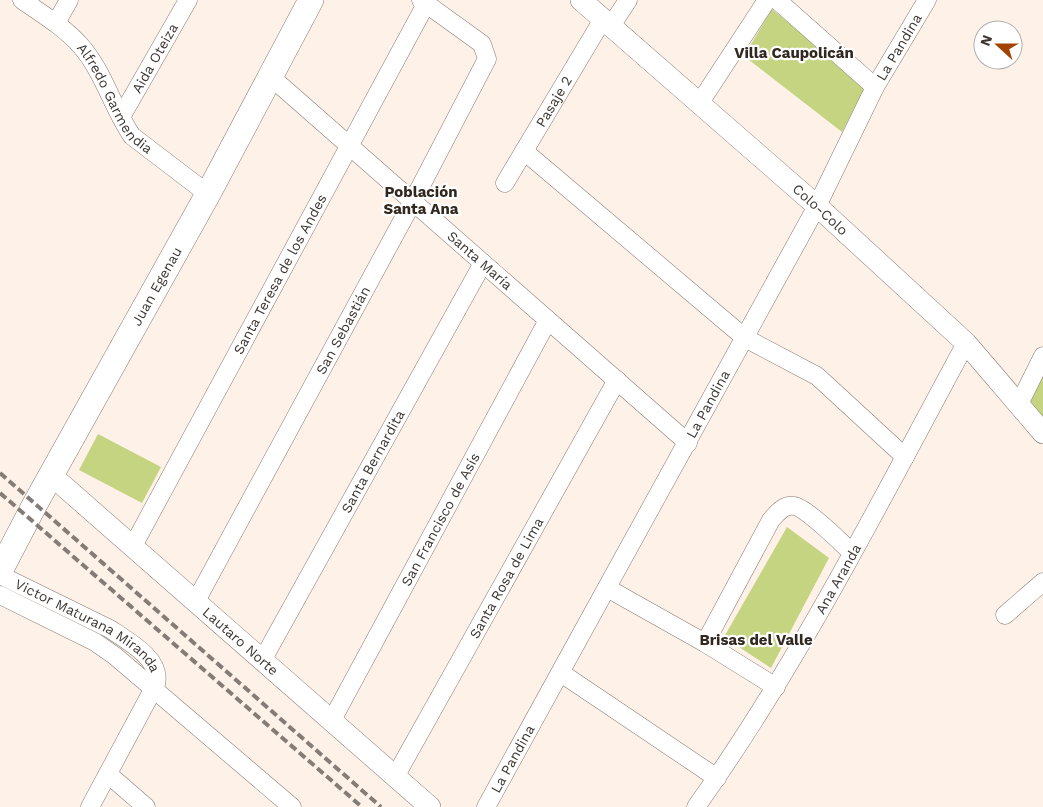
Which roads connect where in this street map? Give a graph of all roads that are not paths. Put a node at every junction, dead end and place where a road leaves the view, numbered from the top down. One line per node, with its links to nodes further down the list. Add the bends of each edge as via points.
1 (22, 0): 11 (street, Alfredo Garmendia)
2 (69, 0): 11 (street)
3 (188, 0): 16 (street, Aida Oteiza)
4 (311, 0): 13 (main road, Juan Egenau)
5 (581, 0): 12 (street, Colo-Colo)
6 (628, 0): 12 (street, Pasaje 2)
7 (767, 0): 15 (street)
8 (777, 0): 14 (street)
9 (927, 0): 14 (street, La Pandina)
10 (424, 2): 17 (street, Santa Teresa de los Andes); 21 (street, San Sebastián, via 482,44 487,59)
11 (56, 23): 16 (street, Alfredo Garmendia, via 91,60)
12 (607, 23): 15 (street, Colo-Colo); 18 (street, Pasaje 2)
13 (271, 77): 17 (street, Santa María); 20 (main road, Juan Egenau)
14 (875, 87): 22 (street, La Pandina)
15 (699, 104): 22 (street, Colo-Colo)
16 (121, 118): 20 (street, Alfredo Garmendia, via 139,142)
17 (349, 145): 21 (street, Santa María); 34 (street, Santa Teresa de los Andes)
18 (524, 151): 19 (street, Pasaje 2); 25 (street)
19 (505, 183)
20 (208, 194): 33 (main road, Juan Egenau)
21 (413, 202): 23 (street, Santa María); 41 (street, San Sebastián)
22 (817, 206): 25 (street, La Pandina); 26 (street, Colo-Colo)
23 (483, 263): 24 (street, Santa María); 44 (street, Santa Bernardita)
24 (548, 320): 28 (street, Santa María); 48 (street, San Francisco de Asís)
25 (745, 338): 31 (street, La Pandina); 32 (street, via 818,376)
26 (966, 343): 29 (street, Colo-Colo); 32 (street, Ana Aranda)
27 (1043, 356): 29 (street)
28 (617, 380): 31 (street, Santa María); 50 (street, Santa Rosa de Lima)
29 (1019, 404): 30 (street, Colo-Colo)
30 (1043, 433)
31 (688, 443): 39 (street, La Pandina)
32 (905, 457): 35 (street, Ana Aranda)
33 (51, 475): 34 (street, Lautaro Norte); 36 (main road, Juan Egenau)
34 (133, 546): 41 (street, Lautaro Norte)
35 (852, 553): 43 (street, via 806,512 795,506 780,510); 46 (street, Ana Aranda)
36 (0, 571)
37 (0, 575): 47 (street, Victor Maturana Miranda, via 125,639 154,665 157,677)
38 (1043, 582): 42 (street)
39 (607, 588): 43 (street); 45 (street, La Pandina)
40 (0, 595): 47 (street, Victor Maturana Miranda, via 96,642)
41 (196, 601): 44 (street, Lautaro Norte)
42 (1005, 615)
43 (705, 643): 46 (street)
44 (262, 659): 48 (street, Lautaro Norte)
45 (560, 673): 51 (street); 56 (street, La Pandina)
46 (776, 687): 51 (street, Ana Aranda)
47 (152, 689): 49 (street); 54 (street, Victor Maturana Miranda)
48 (332, 720): 50 (street, Lautaro Norte)
49 (108, 774): 52 (street); 53 (street)
50 (395, 777): 55 (street, Lautaro Norte)
51 (717, 778): 57 (street, Ana Aranda)
52 (90, 807)
53 (146, 807)
54 (292, 807)
55 (430, 807)
56 (486, 807)
57 (696, 807)

